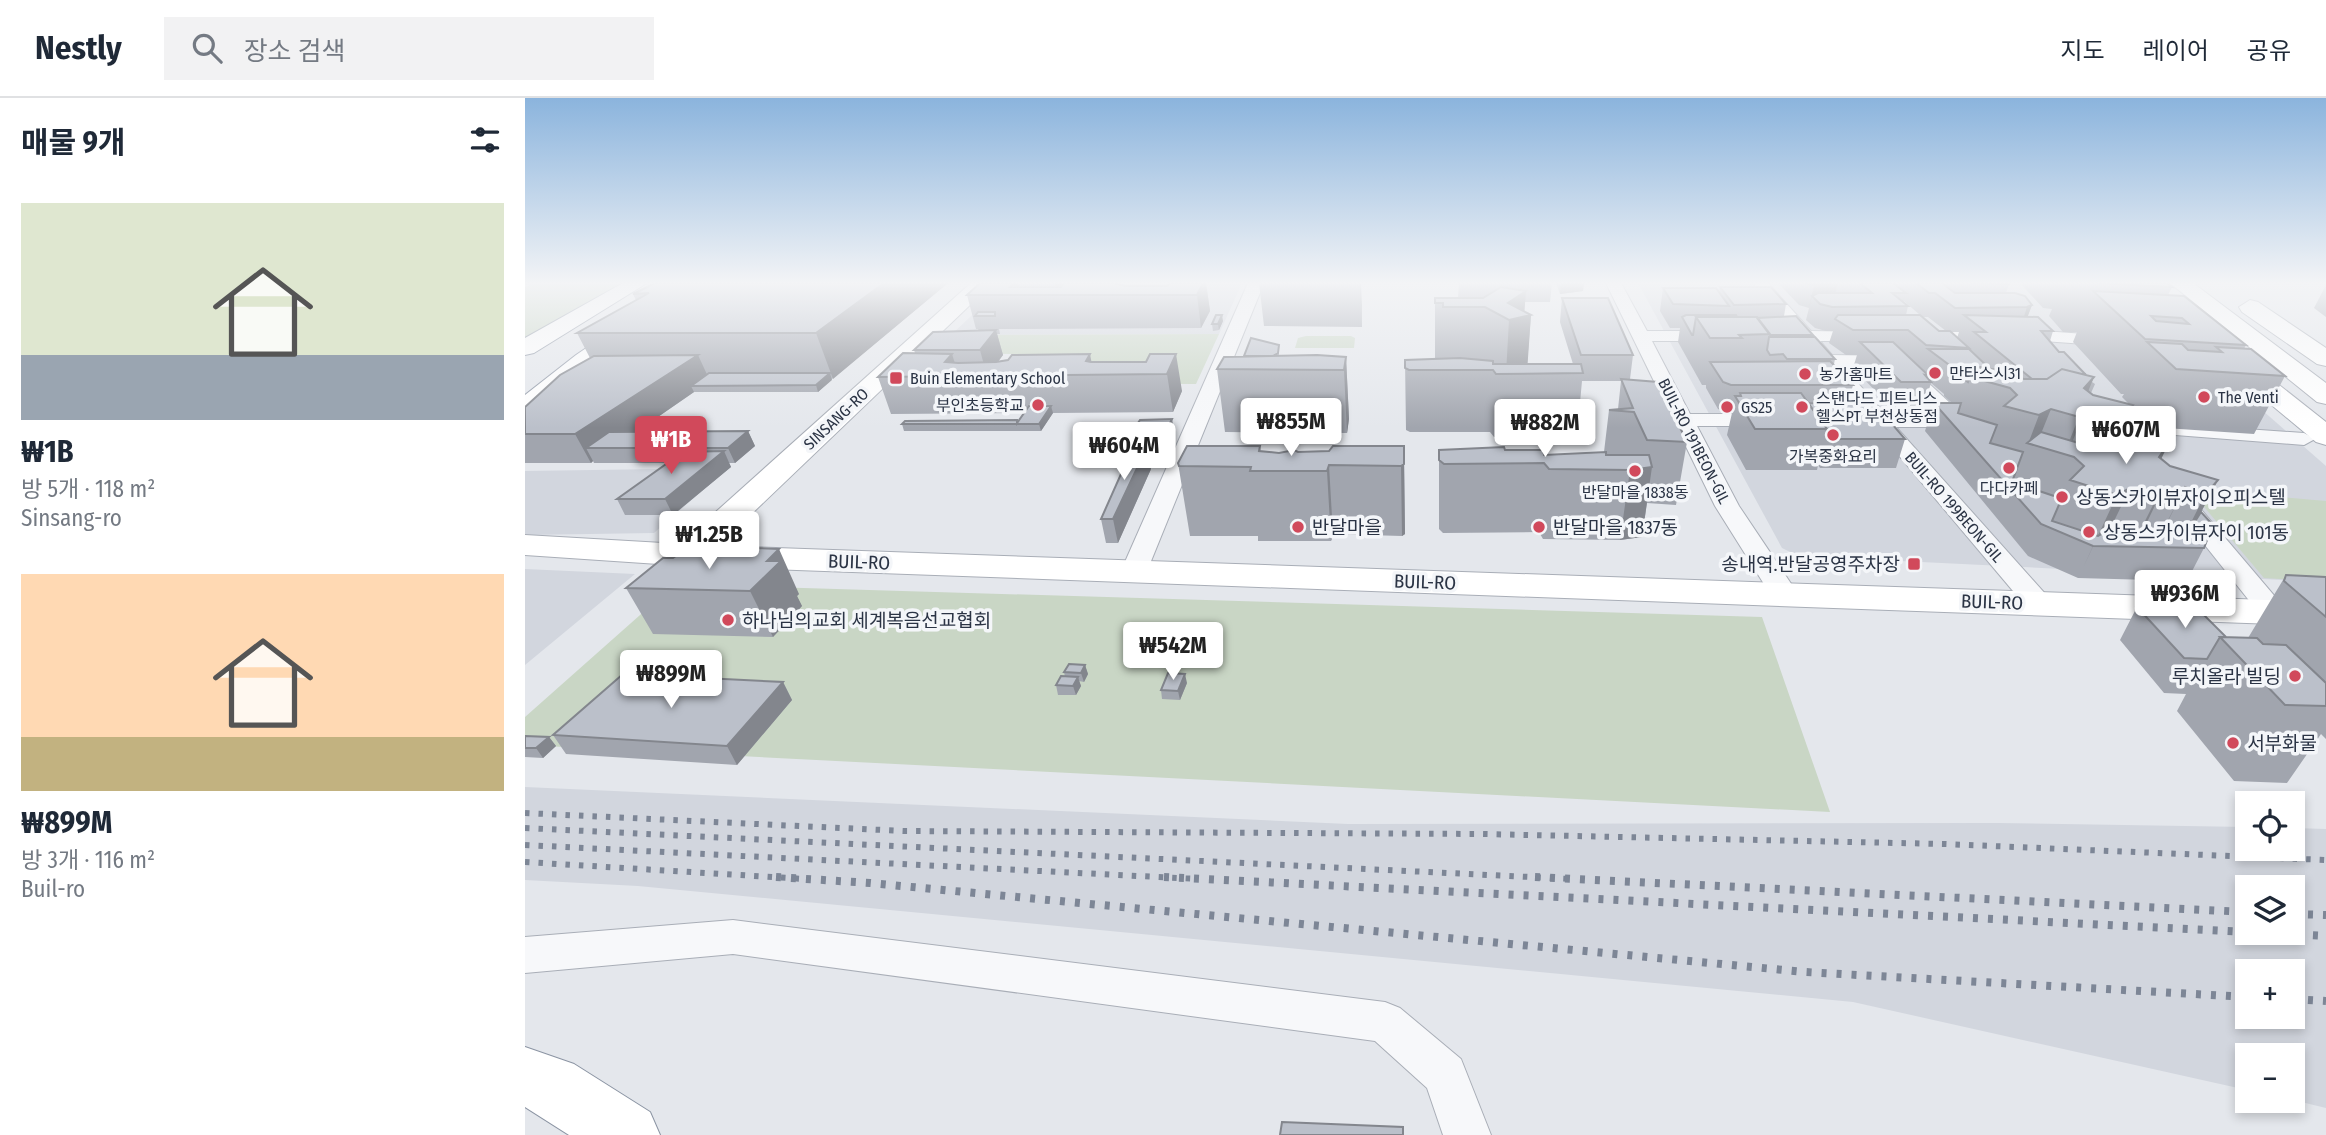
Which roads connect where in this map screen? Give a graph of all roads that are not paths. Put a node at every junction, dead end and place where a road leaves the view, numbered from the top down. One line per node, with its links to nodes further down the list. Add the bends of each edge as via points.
1 (554, 331): 20 (main road)
2 (587, 331): 26 (main road)
3 (626, 331): 24 (main road)
4 (931, 331): 40 (main road, SINSANG-RO)
5 (1236, 331): 41 (street)
6 (1639, 331): 12 (street, BUIL-RO 191BEON-GIL)
7 (1802, 331): 15 (street, BUIL-RO 199BEON-GIL)
8 (1928, 331): 16 (street)
9 (2039, 331): 17 (street)
10 (2243, 331): 27 (main road)
11 (2287, 331): 23 (main road)
12 (1641, 336): 13 (street); 29 (street, BUIL-RO 191BEON-GIL)
13 (1737, 336)
14 (1765, 336): 15 (street)
15 (1806, 336): 16 (street); 25 (street, BUIL-RO 199BEON-GIL)
16 (1933, 336): 17 (street); 21 (street)
17 (2043, 336): 18 (street); 22 (street)
18 (2127, 341)
19 (2217, 347): 36 (main road)
20 (525, 348)
21 (1952, 353)
22 (2061, 357)
23 (2326, 359)
24 (585, 360): 28 (main road); 35 (main road)
25 (1827, 360): 32 (street, BUIL-RO 199BEON-GIL); 33 (street, via 1893,360)
26 (525, 373)
27 (2326, 396)
28 (525, 408)
29 (1683, 420): 30 (street); 42 (street, BUIL-RO 191BEON-GIL, via 1727,506)
30 (1788, 420)
31 (1827, 420): 32 (street)
32 (1880, 420): 33 (street); 43 (street, BUIL-RO 199BEON-GIL)
33 (1958, 421): 34 (street)
34 (1982, 421)
35 (525, 430)
36 (2315, 438): 37 (street, via 2110,420)
37 (2133, 444)
38 (2172, 490): 44 (street)
39 (525, 545): 40 (main road, BUIL-RO)
40 (688, 555): 41 (main road, BUIL-RO)
41 (1134, 571): 42 (main road, BUIL-RO)
42 (1784, 594): 43 (main road, BUIL-RO)
43 (2039, 604): 44 (main road, BUIL-RO)
44 (2273, 612): 45 (main road, BUIL-RO)
45 (2326, 614)
46 (525, 955): 49 (street, via 733,937 1385,1022 1445,1074)
47 (539, 1081): 48 (main road)
48 (628, 1135)
49 (1467, 1135)

